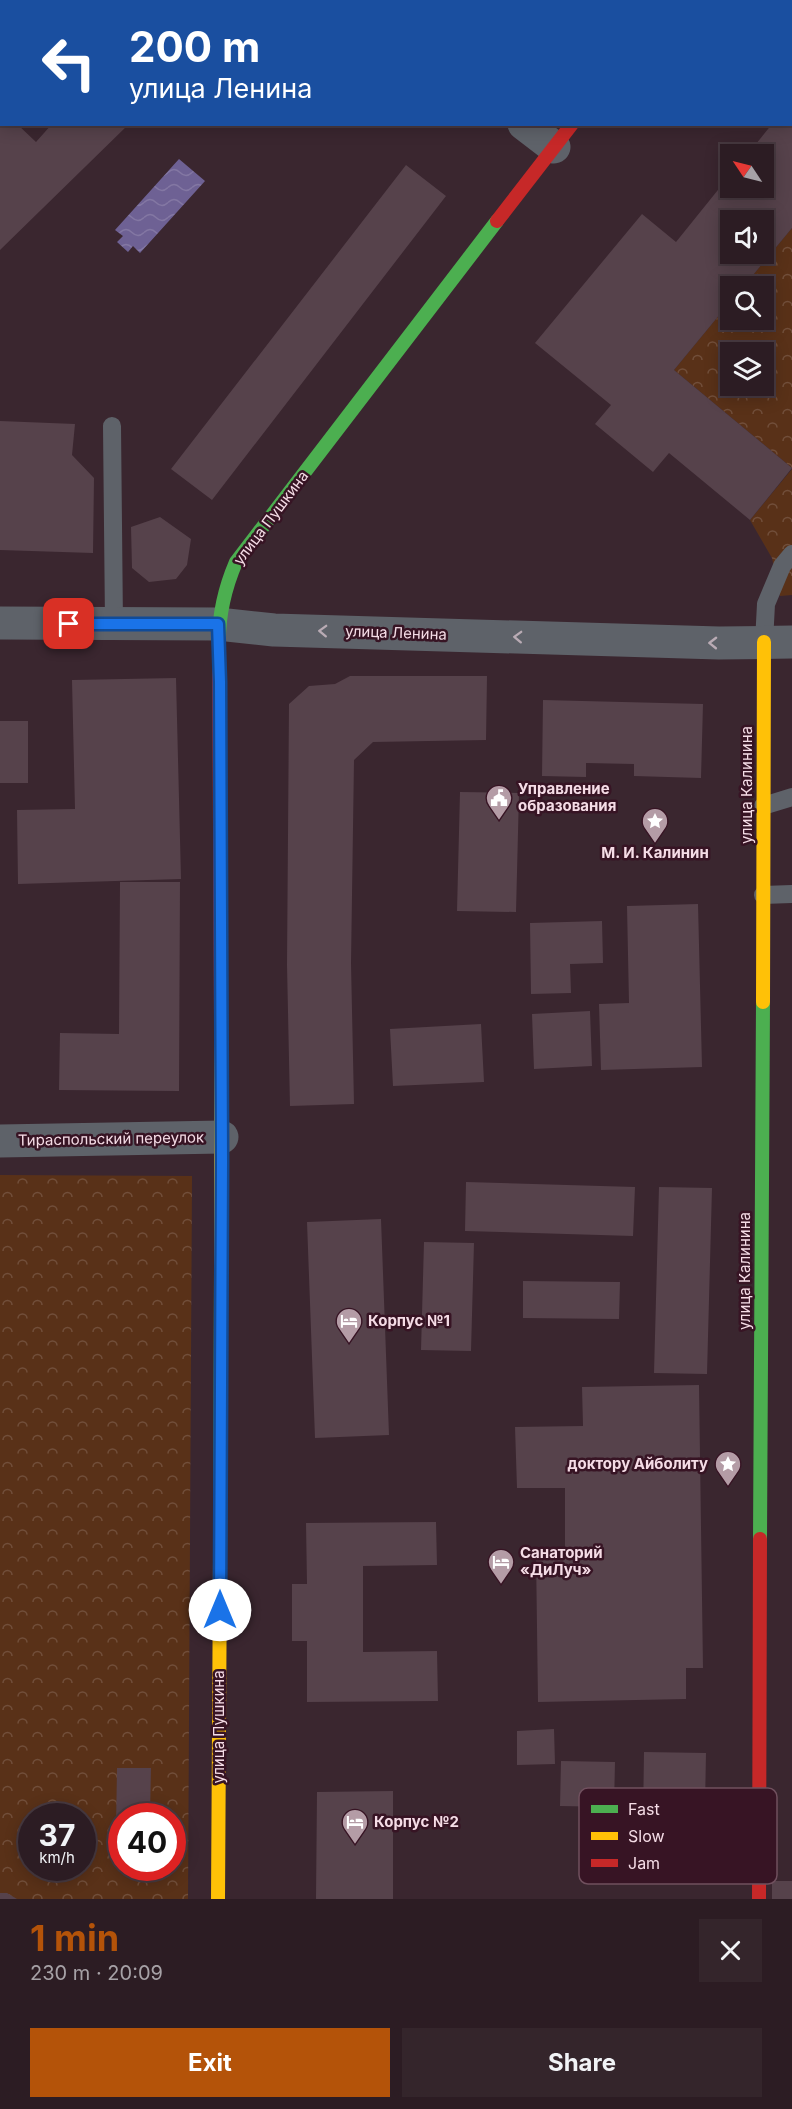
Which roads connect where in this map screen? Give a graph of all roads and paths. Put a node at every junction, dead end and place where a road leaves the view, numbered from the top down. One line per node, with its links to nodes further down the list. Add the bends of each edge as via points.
1 (530, 126): 2 (street)
2 (563, 136): 7 (street, улица Пушкина, via 237,562 225,588)
3 (112, 426): 6 (lane)
4 (792, 554): 8 (lane, via 782,566 766,604)
5 (0, 623): 6 (street, улица Ленина)
6 (114, 624): 7 (street, улица Ленина)
7 (218, 624): 8 (street, улица Ленина, one-way to 7, via 274,630); 13 (street, улица Пушкина)
8 (778, 642): 10 (street, улица Калинина)
9 (792, 797): 10 (lane)
10 (763, 806): 12 (street, улица Калинина)
11 (792, 894): 12 (lane)
12 (763, 895): 15 (street, улица Калинина)
13 (222, 1137): 14 (street, Тираспольский переулок); 17 (street, улица Пушкина)
14 (0, 1141)
15 (759, 1788)
16 (759, 1884): 18 (street, улица Калинина)
17 (218, 1899)
18 (759, 1899)

